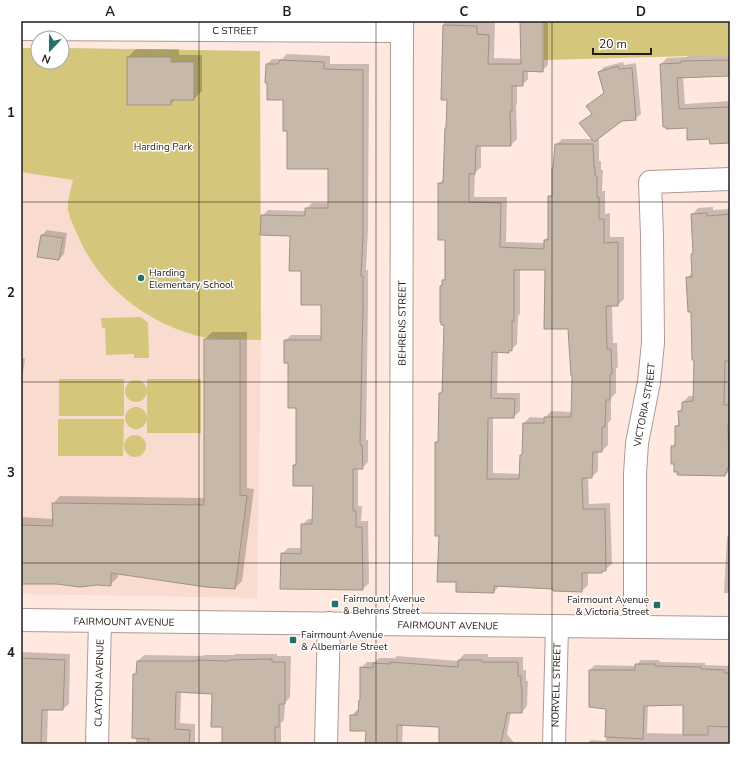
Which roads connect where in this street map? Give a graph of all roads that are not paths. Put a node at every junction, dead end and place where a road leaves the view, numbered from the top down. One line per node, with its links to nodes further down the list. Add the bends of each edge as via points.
1 (402, 26): 2 (street, C STREET); 7 (street, BEHRENS STREET)
2 (21, 29)
3 (730, 179): 9 (street, VICTORIA STREET, via 650,182 653,343 635,474)
4 (21, 620): 5 (street, FAIRMOUNT AVENUE)
5 (100, 621): 6 (street, FAIRMOUNT AVENUE); 11 (street, CLAYTON AVENUE)
6 (329, 623): 7 (street, FAIRMOUNT AVENUE); 12 (street)
7 (401, 624): 8 (street, FAIRMOUNT AVENUE)
8 (557, 626): 9 (street, FAIRMOUNT AVENUE); 13 (street, NORVELL STREET)
9 (635, 627): 10 (street, FAIRMOUNT AVENUE)
10 (730, 628)
11 (97, 744)
12 (326, 744)
13 (554, 744)

